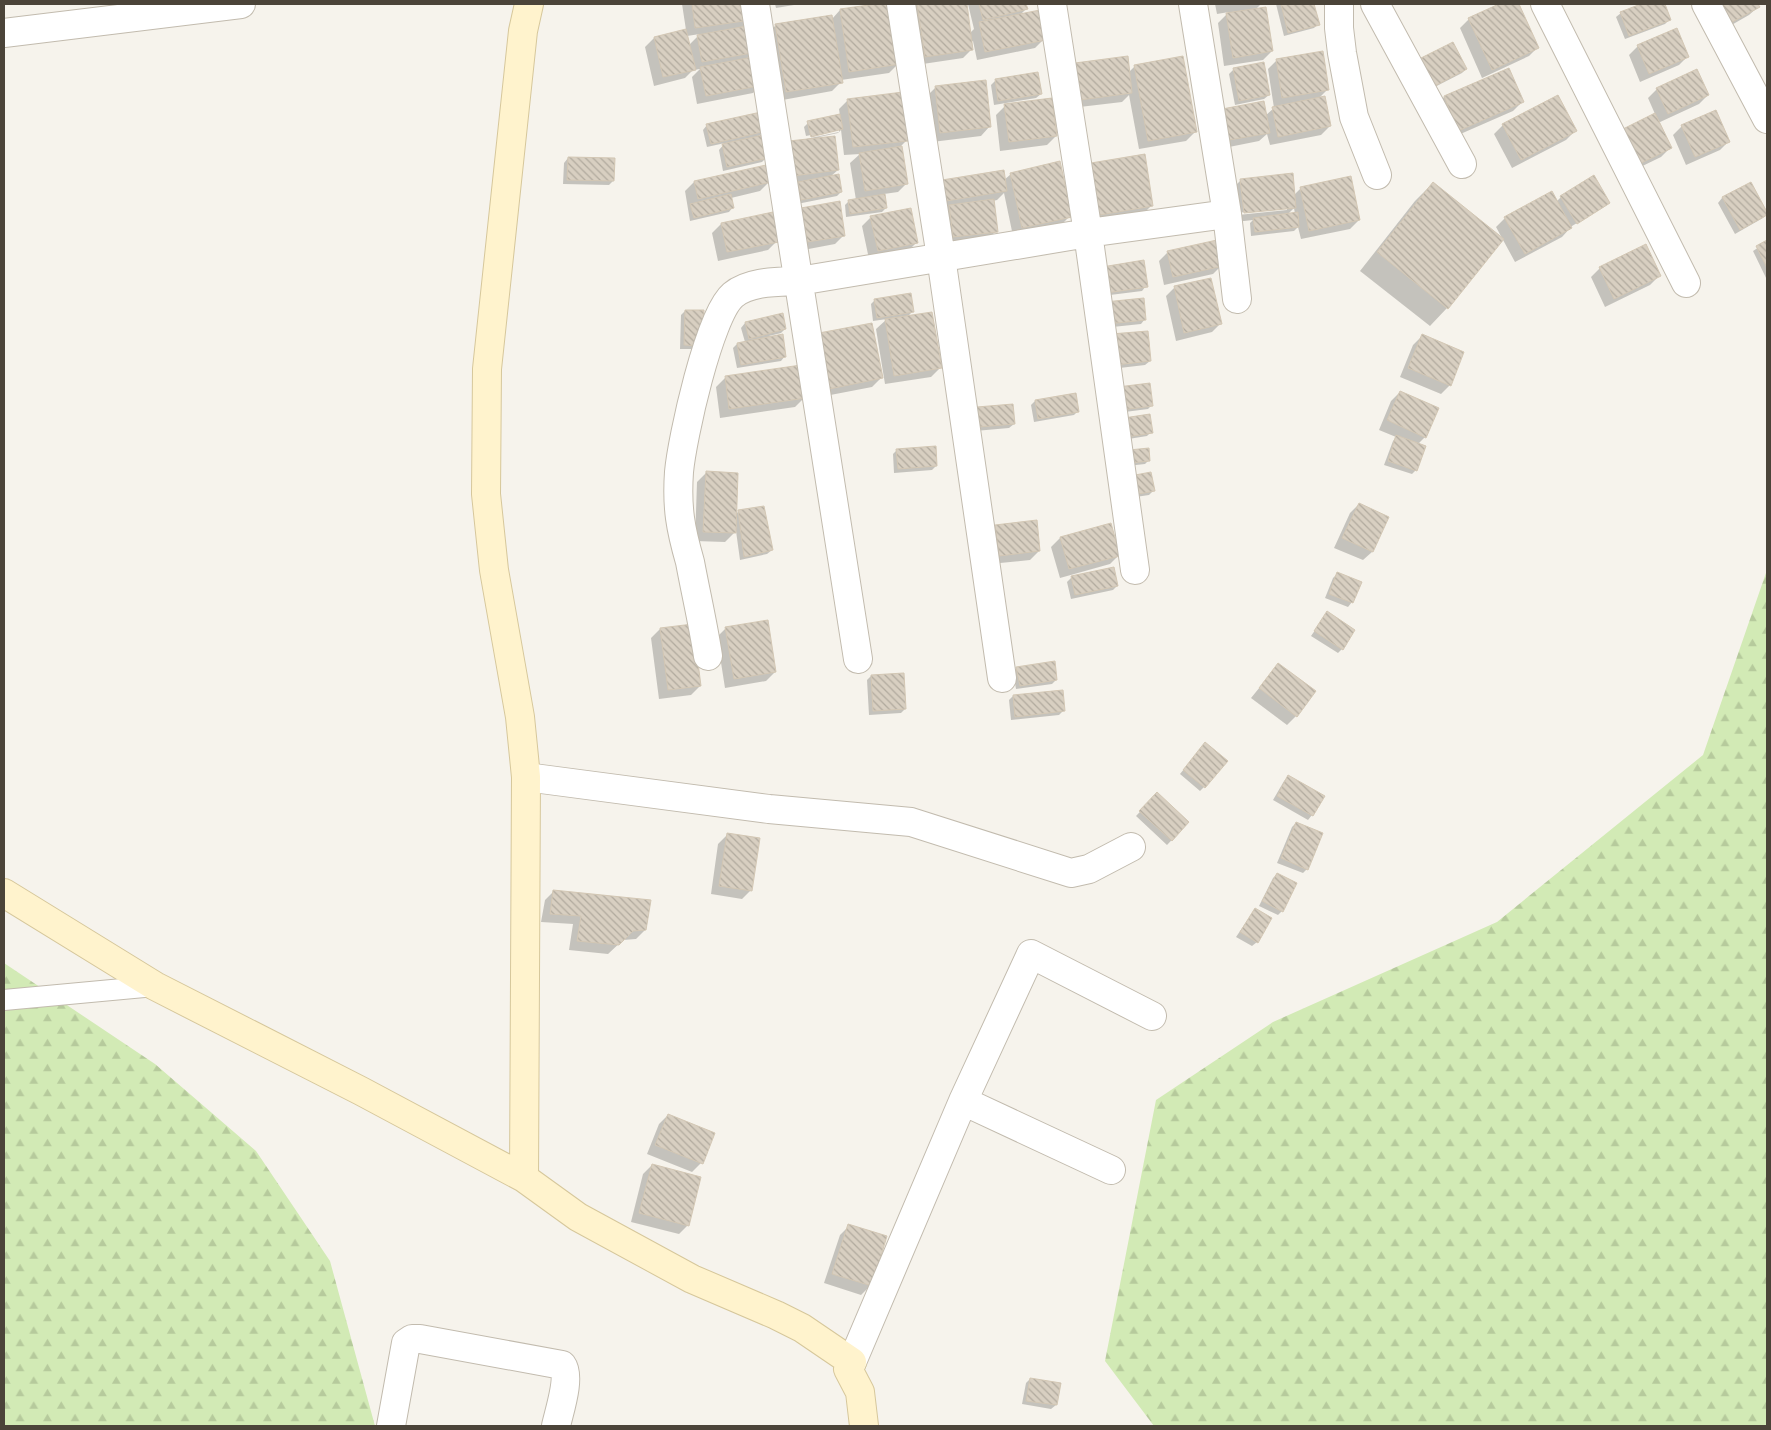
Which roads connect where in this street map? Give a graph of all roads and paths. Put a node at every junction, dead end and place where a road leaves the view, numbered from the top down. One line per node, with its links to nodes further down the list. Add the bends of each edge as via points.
1 (241, 4): 11 (street)
2 (529, 4): 25 (street, via 523,31 487,369 486,494 494,570 520,716)
3 (755, 4): 18 (street)
4 (901, 4): 17 (street)
5 (1052, 4): 16 (street)
6 (1193, 4): 15 (street)
7 (1339, 4): 14 (street, via 1342,53 1354,117)
8 (1375, 4): 13 (street)
9 (1545, 4): 19 (street)
10 (1706, 4): 12 (street)
11 (4, 33)
12 (1767, 119)
13 (1462, 164)
14 (1377, 176)
15 (1227, 214): 16 (street); 20 (street)
16 (1088, 233): 17 (street); 21 (street)
17 (941, 257): 18 (street); 24 (street)
18 (799, 281): 22 (street, via 750,286 733,295 723,306 690,412 680,472 680,518); 23 (street)
19 (1686, 283)
20 (1237, 299)
21 (1135, 570)
22 (708, 656)
23 (858, 659)
24 (1002, 678)
25 (526, 777): 26 (street, via 769,809 911,822 1071,872 1089,869); 33 (street)
26 (1131, 847)
27 (4, 893): 28 (street)
28 (155, 986): 29 (lane); 33 (street)
29 (4, 1000)
30 (1152, 1016): 31 (street, via 1031,954)
31 (963, 1101): 32 (street); 34 (street)
32 (1111, 1170)
33 (524, 1178): 34 (street, via 578,1217 692,1278 802,1328)
34 (852, 1362): 37 (street, via 848,1369 860,1392)
35 (391, 1426): 36 (street, via 406,1343 420,1339 562,1365 566,1378)
36 (556, 1426)
37 (864, 1426)

